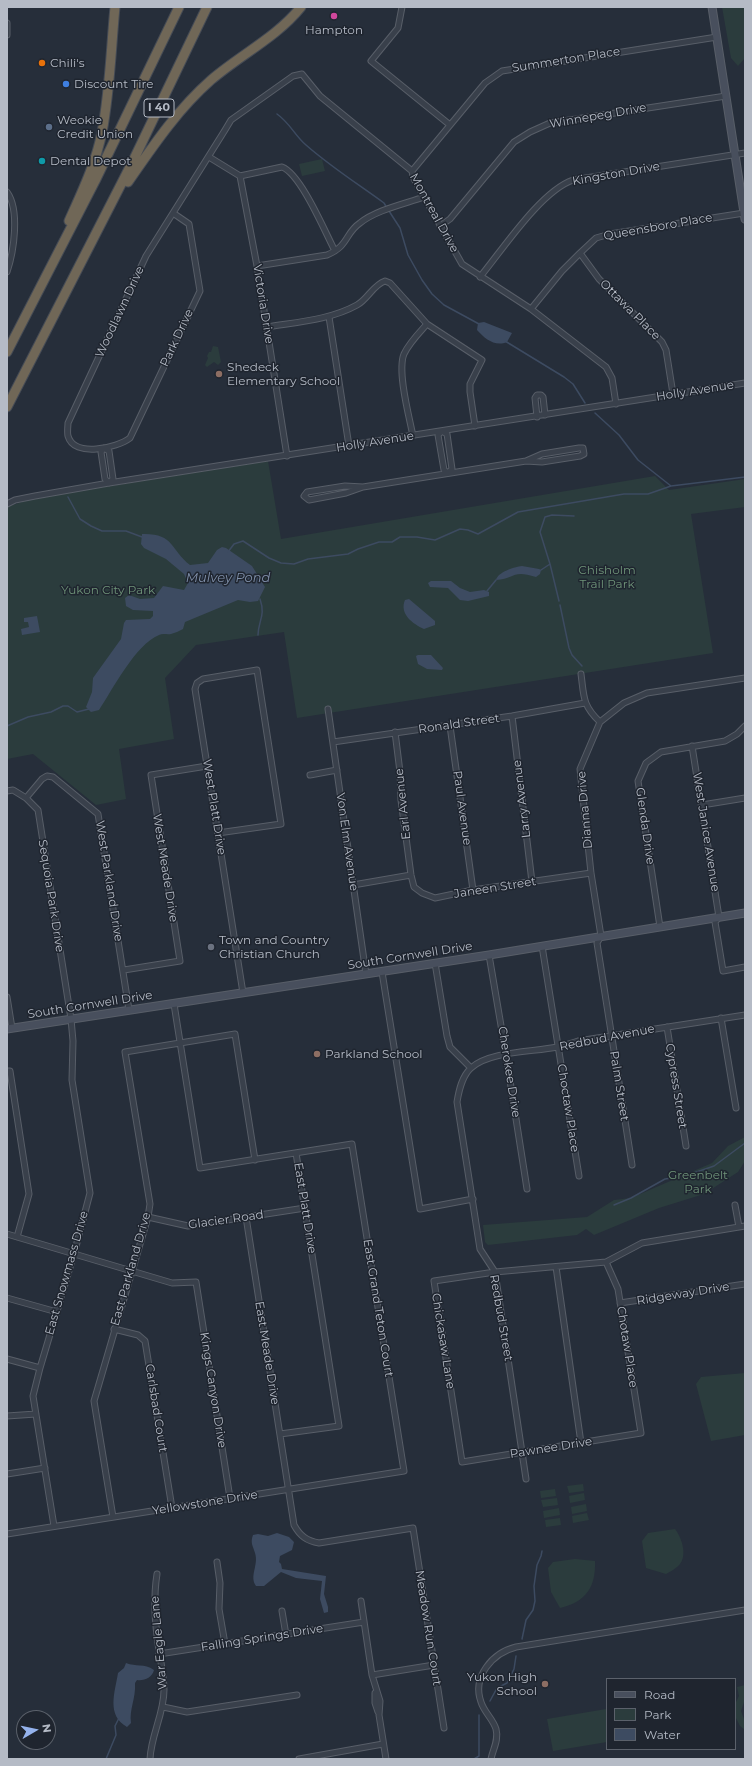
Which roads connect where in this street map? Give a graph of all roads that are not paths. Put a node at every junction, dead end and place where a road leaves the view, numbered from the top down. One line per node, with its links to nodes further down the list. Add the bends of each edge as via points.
1 (115, 7): 29 (highway, via 102,133 88,178)
2 (179, 7): 29 (highway, I 40, via 119,135)
3 (207, 7): 19 (highway, I 40)
4 (301, 7): 19 (highway, via 283,25 193,96 159,137)
5 (402, 7): 11 (street, via 398,28 371,61)
6 (712, 7): 9 (main road)
7 (7, 23): 8 (street)
8 (7, 35)
9 (717, 37): 10 (main road); 11 (street, Summerton Place, via 502,71 485,83)
10 (726, 96): 13 (main road); 22 (street, Winnepeg Drive, via 550,123 530,132 514,142 450,219)
11 (450, 125): 15 (street, Summerton Place)
12 (745, 154): 13 (street, Kingston Drive)
13 (736, 155): 21 (main road); 27 (street, Kingston Drive, via 564,183 540,203)
14 (209, 157): 15 (street, Montreal Drive, via 231,120 293,76 302,74 320,96); 16 (street); 20 (street, Woodlawn Drive)
15 (412, 171): 18 (street, Montreal Drive)
16 (240, 176): 23 (street, via 282,167 288,169 309,198); 25 (street, Victoria Drive)
17 (7, 192): 26 (street, via 14,206 13,249)
18 (424, 197): 22 (street, Montreal Drive); 23 (street, via 368,217 358,224 344,245)
19 (109, 209): 37 (highway, I 40)
20 (173, 214): 44 (street, Park Drive, via 189,224 200,291 130,438 123,444); 44 (street, Woodlawn Drive, via 146,256 68,423 68,436 74,445 83,450)
21 (744, 216): 24 (street, Queensboro Place, via 610,234 596,238)
22 (440, 226): 27 (street, Montreal Drive, via 462,264)
23 (335, 251): 25 (street, via 327,255)
24 (580, 253): 28 (street, Queensboro Place); 35 (street, Ottawa Place, via 599,279 662,342 666,350)
25 (257, 266): 32 (street, Victoria Drive)
26 (7, 272)
27 (480, 277): 28 (street, Montreal Drive)
28 (531, 309): 36 (street, Montreal Drive, via 606,367 612,378)
29 (27, 315): 33 (highway, I 40)
30 (329, 317): 31 (street, via 364,301 379,283 385,281 390,283); 32 (street); 43 (street)
31 (427, 324): 40 (street, via 482,360 470,384); 42 (street, via 410,345 402,361)
32 (267, 327): 45 (street, Victoria Drive)
33 (7, 352)
34 (745, 383): 35 (street, Holly Avenue)
35 (673, 394): 36 (street, Holly Avenue)
36 (616, 404): 38 (street, Holly Avenue)
37 (7, 407)
38 (545, 415): 39 (street, Holly Avenue); 39 (street, via 543,397 537,395 535,398)
39 (538, 417): 40 (street, Holly Avenue)
40 (475, 426): 41 (street, Holly Avenue)
41 (442, 431): 42 (street, Holly Avenue); 47 (street, via 438,435 444,470); 47 (street, via 447,434 452,469)
42 (413, 436): 43 (street, Holly Avenue)
43 (349, 446): 45 (street, Holly Avenue)
44 (104, 448): 48 (street, via 101,452 105,479); 48 (street, via 109,451 113,479)
45 (287, 456): 48 (street, Holly Avenue)
46 (526, 461): 46 (street, via 542,462 580,456 584,452 583,448 580,448 542,454); 47 (street)
47 (448, 473): 49 (street)
48 (109, 483): 50 (street, Holly Avenue, via 15,500)
49 (363, 487): 49 (street, via 309,500 304,496 307,492 322,489)
50 (7, 504)
51 (581, 674): 53 (street)
52 (745, 678): 56 (street, Dianna Drive, via 647,693 624,703)
53 (585, 703): 55 (street, Ronald Street); 56 (street, via 589,712)
54 (328, 709): 60 (street, Von Elm Avenue)
55 (512, 716): 57 (street, Ronald Street); 72 (street, Larry Avenue)
56 (600, 722): 70 (street, Dianna Drive, via 580,768)
57 (450, 726): 59 (street, Ronald Street); 74 (street, Paul Avenue)
58 (745, 726): 61 (street, Glenda Drive, via 726,741)
59 (395, 732): 60 (street, Ronald Street); 71 (street, Earl Avenue)
60 (333, 742): 63 (street, Von Elm Avenue)
61 (692, 746): 68 (street, West Janice Avenue); 77 (street, Glenda Drive, via 661,752 646,763 638,781)
62 (207, 766): 69 (street, West Platt Drive); 69 (street, West Platt Drive, via 195,689 197,683 203,679 257,670 281,824); 83 (street, West Meade Drive, via 151,775 180,961)
63 (337, 770): 64 (street); 73 (street, Von Elm Avenue)
64 (310, 775)
65 (7, 791): 66 (street, Sequoia Park Drive, via 13,790)
66 (26, 798): 83 (street, West Parkland Drive, via 42,779 47,776 53,777 98,814); 92 (street, Sequoia Park Drive, via 38,810)
67 (745, 798): 68 (street)
68 (702, 805): 76 (street, West Janice Avenue)
69 (218, 833): 86 (street, West Platt Drive)
70 (592, 873): 72 (street, Janeen Street); 78 (street, Dianna Drive)
71 (411, 875): 73 (street); 74 (street, Janeen Street, via 414,886 422,893 435,898)
72 (532, 882): 74 (street, Janeen Street)
73 (353, 884): 85 (street, Von Elm Avenue)
74 (474, 890)
75 (745, 913): 76 (main road, South Cornwell Drive)
76 (719, 917): 77 (main road, South Cornwell Drive); 82 (street, West Janice Avenue, via 715,922 723,971)
77 (660, 927): 78 (main road, South Cornwell Drive)
78 (601, 936): 79 (main road, South Cornwell Drive); 95 (street, Palm Street, via 597,943)
79 (542, 946): 80 (main road, South Cornwell Drive); 97 (street, Choctaw Place)
80 (489, 955): 81 (main road, South Cornwell Drive); 98 (street, Cherokee Drive)
81 (435, 963): 84 (main road, South Cornwell Drive); 99 (street, via 448,1042)
82 (745, 967)
83 (124, 970): 89 (street)
84 (382, 972): 85 (main road, South Cornwell Drive); 108 (street, via 420,1209)
85 (366, 974): 86 (main road, South Cornwell Drive)
86 (243, 993): 88 (main road, South Cornwell Drive)
87 (7, 997): 94 (street)
88 (174, 1004): 89 (main road, South Cornwell Drive); 96 (street)
89 (129, 1010): 92 (main road, South Cornwell Drive)
90 (745, 1015): 91 (street, Redbud Avenue)
91 (721, 1018): 93 (street, Redbud Avenue); 101 (street)
92 (71, 1019): 94 (main road, South Cornwell Drive); 117 (street, East Snowmass Drive, via 74,1041 72,1080 90,1193)
93 (667, 1027): 95 (street, Redbud Avenue); 102 (street, Cypress Street)
94 (10, 1029)
95 (612, 1036): 97 (street, Redbud Avenue); 105 (street, Palm Street)
96 (180, 1043): 104 (street, East Platt Drive, via 200,1168); 104 (street, via 235,1034); 111 (street, East Parkland Drive, via 125,1052 150,1204)
97 (558, 1047): 98 (street, Redbud Avenue); 106 (street, Choctaw Place)
98 (506, 1055): 99 (street, Redbud Avenue, via 488,1058); 107 (street, Cherokee Drive)
99 (471, 1068): 108 (street, Redbud Street, via 459,1091 457,1102)
100 (7, 1071): 116 (street, via 10,1071 29,1194)
101 (736, 1108)
102 (686, 1146)
103 (296, 1153): 104 (street, East Platt Drive); 110 (street, East Platt Drive); 137 (street, East Grand Teton Court, via 352,1144)
104 (255, 1160)
105 (632, 1165)
106 (579, 1176)
107 (527, 1189)
108 (473, 1199): 121 (street, Redbud Street, via 480,1248)
109 (735, 1205): 113 (street)
110 (305, 1208): 112 (street, Glacier Road); 131 (street, East Platt Drive, via 339,1426)
111 (148, 1217): 112 (street, Glacier Road, via 188,1226); 120 (street, East Parkland Drive)
112 (246, 1217): 131 (street, East Meade Drive)
113 (739, 1226): 114 (street); 118 (street, via 642,1243)
114 (745, 1226)
115 (7, 1234): 116 (street)
116 (17, 1237): 117 (street)
117 (74, 1254): 120 (street); 125 (street, East Snowmass Drive)
118 (606, 1262): 119 (street); 124 (street, Chotaw Place, via 618,1289)
119 (556, 1267): 121 (street); 133 (street)
120 (131, 1272): 126 (street, East Parkland Drive); 141 (street, Kings Canyon Drive, via 172,1283 196,1282)
121 (495, 1272): 134 (street, Redbud Street); 135 (street, Chickasaw Lane, via 434,1281)
122 (745, 1284): 124 (street, Ridgeway Drive)
123 (7, 1298): 125 (street)
124 (620, 1304): 132 (street, Chotaw Place)
125 (57, 1312): 128 (street, East Snowmass Drive)
126 (114, 1329): 142 (street, Carlsbad Court, via 138,1335 145,1341); 143 (street, East Parkland Drive, via 94,1401)
127 (7, 1359): 128 (street)
128 (40, 1368): 129 (street, East Snowmass Drive, via 33,1396)
129 (36, 1414): 130 (street); 136 (street, East Snowmass Drive)
130 (7, 1416)
131 (280, 1434): 140 (street, East Meade Drive)
132 (641, 1434): 133 (street, Pawnee Drive)
133 (581, 1443): 134 (street, Pawnee Drive)
134 (522, 1452): 135 (street, Pawnee Drive); 139 (street, Redbud Street)
135 (462, 1462)
136 (45, 1468): 138 (street); 144 (street, East Snowmass Drive)
137 (404, 1471): 140 (street, Yellowstone Drive)
138 (7, 1474)
139 (526, 1479)
140 (289, 1490): 141 (street, Yellowstone Drive); 145 (street, East Meade Drive, via 294,1525 300,1534 310,1541 320,1543)
141 (230, 1498): 142 (street, Yellowstone Drive)
142 (172, 1508): 143 (street, Yellowstone Drive)
143 (112, 1517): 144 (street, Yellowstone Drive)
144 (54, 1526): 146 (street, Yellowstone Drive)
145 (413, 1528): 156 (street, Meadow Run Court)
146 (7, 1534)
147 (217, 1562): 154 (street)
148 (157, 1574): 155 (street, War Eagle Lane, via 154,1607)
149 (361, 1601): 152 (street)
150 (745, 1610): 165 (street, via 516,1647 500,1653 485,1668 479,1688 483,1707 496,1730)
151 (282, 1611): 153 (street)
152 (364, 1622): 153 (street, Falling Springs Drive); 157 (street)
153 (286, 1635): 154 (street, Falling Springs Drive)
154 (225, 1644): 155 (street, Falling Springs Drive)
155 (159, 1654): 159 (street, War Eagle Lane, via 164,1689)
156 (434, 1665): 157 (street); 160 (street, Meadow Run Court)
157 (372, 1675): 161 (street, via 380,1701)
158 (297, 1695): 159 (street, via 187,1712)
159 (163, 1707): 162 (street, War Eagle Lane, via 153,1737)
160 (444, 1728)
161 (383, 1744): 163 (street); 164 (street)
162 (150, 1759)
163 (299, 1759)
164 (386, 1759)
165 (491, 1759)

